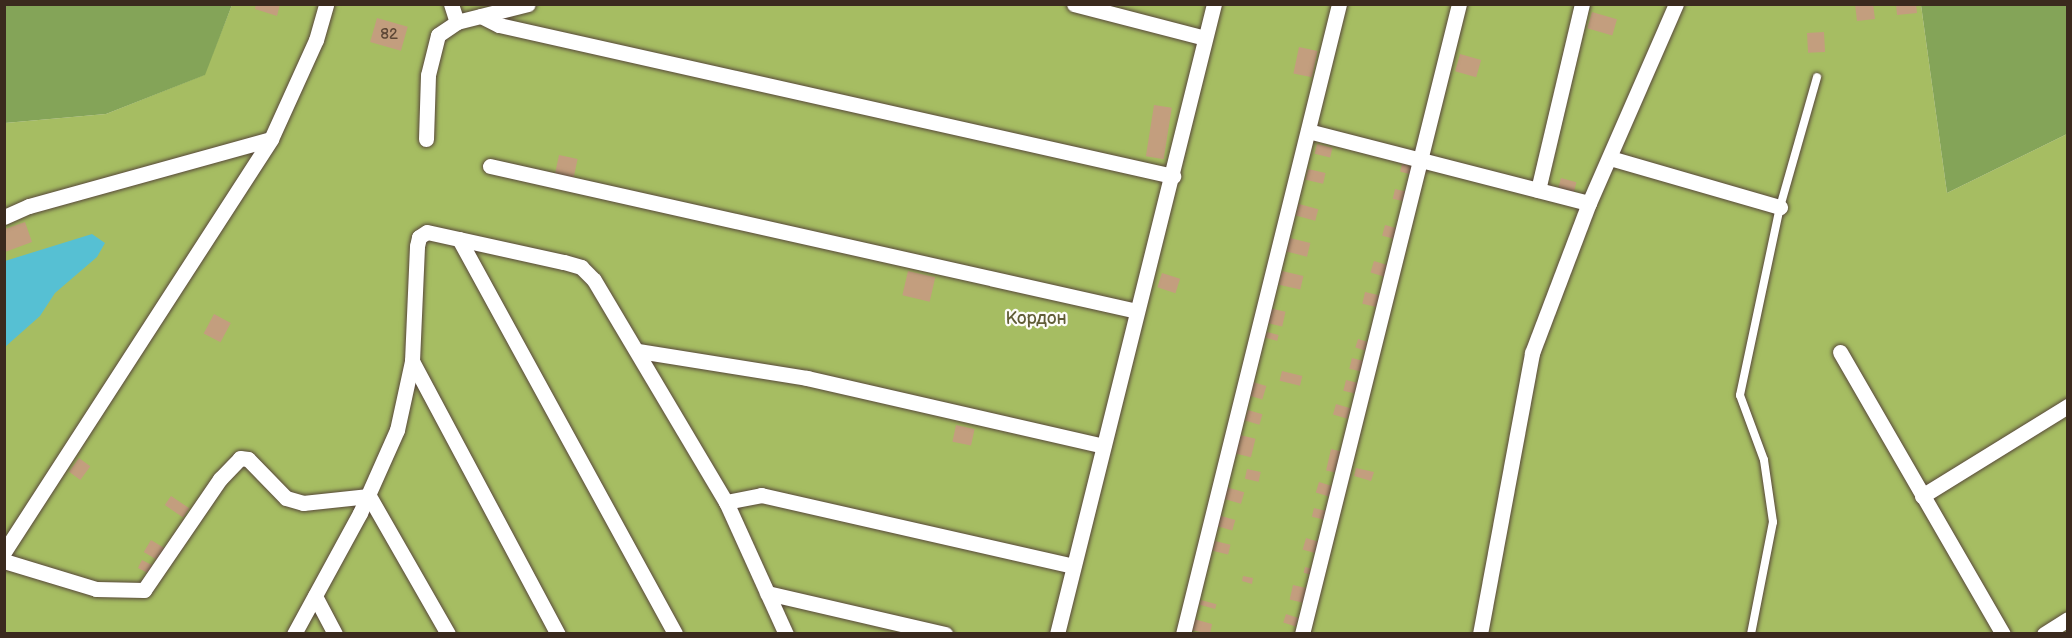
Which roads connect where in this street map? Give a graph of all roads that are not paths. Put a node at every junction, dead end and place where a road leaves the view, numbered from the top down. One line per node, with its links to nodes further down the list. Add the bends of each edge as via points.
1 (326, 4): 15 (street, via 316,40)
2 (451, 4): 11 (street)
3 (528, 4): 10 (street)
4 (1074, 4): 12 (street)
5 (1214, 4): 12 (street)
6 (1339, 4): 14 (street)
7 (1459, 4): 18 (street)
8 (1582, 4): 21 (street)
9 (1676, 4): 17 (street)
10 (481, 16): 11 (street); 20 (street, via 499,25)
11 (457, 22): 16 (street, via 438,35 428,75)
12 (1205, 38): 20 (street)
13 (1817, 77): 23 (lane)
14 (1308, 131): 18 (street); 49 (street)
15 (271, 139): 24 (street, via 29,206); 35 (street)
16 (426, 139)
17 (1610, 158): 22 (street); 23 (street)
18 (1420, 162): 21 (street); 50 (street)
19 (490, 166): 26 (street)
20 (1173, 176): 26 (street)
21 (1538, 190): 22 (street)
22 (1589, 203): 51 (street, via 1532,353)
23 (1780, 207): 52 (lane, via 1740,395 1764,460 1773,522)
24 (4, 217)
25 (459, 239): 27 (street, via 581,267 594,280); 29 (street, via 427,232 419,237); 45 (street)
26 (1137, 311): 31 (street)
27 (639, 351): 31 (street, via 807,378); 34 (street)
28 (1840, 352): 33 (street)
29 (412, 361): 32 (street, via 397,430); 44 (street)
30 (2067, 406): 33 (street)
31 (1103, 446): 37 (street)
32 (369, 496): 36 (street, via 303,503 286,498 258,465 240,458 220,479 144,590 96,589); 39 (street); 43 (street)
33 (1922, 496): 53 (street)
34 (726, 502): 37 (street, via 760,495); 38 (street)
35 (4, 552)
36 (4, 561)
37 (1073, 566): 48 (street)
38 (767, 593): 46 (street); 47 (street)
39 (315, 596): 41 (street); 42 (street)
40 (2067, 619): 54 (street)
41 (294, 633)
42 (335, 633)
43 (448, 633)
44 (558, 633)
45 (675, 633)
46 (786, 633)
47 (945, 633)
48 (1057, 633)
49 (1183, 633)
50 (1302, 633)
51 (1480, 633)
52 (1751, 633)
53 (2003, 633)
54 (2044, 633)

